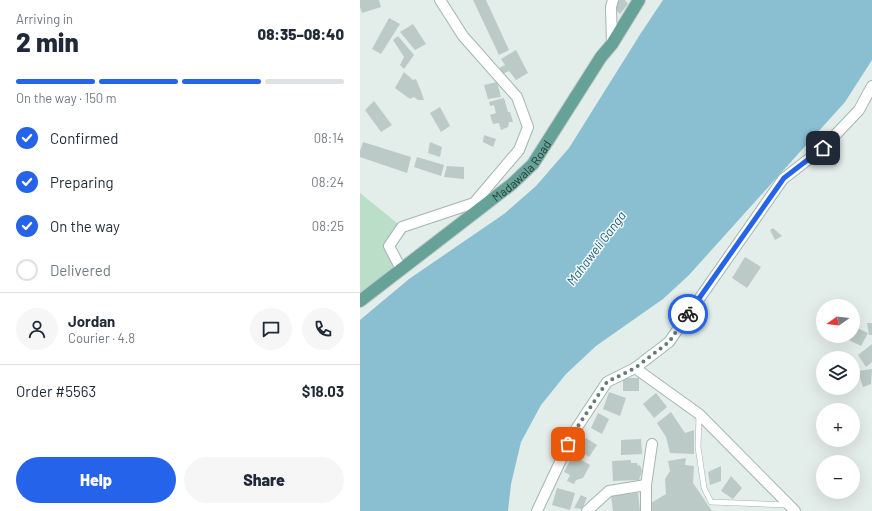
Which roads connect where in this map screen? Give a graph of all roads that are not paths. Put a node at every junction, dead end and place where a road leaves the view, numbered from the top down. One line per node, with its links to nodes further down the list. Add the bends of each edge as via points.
1 (440, 0): 6 (street, via 464,36 516,97 528,127 519,150 474,203 402,227 389,246)
2 (613, 0): 4 (street)
3 (639, 0): 4 (main road, Madawala Road)
4 (612, 44): 6 (main road, Madawala Road, via 601,57 533,164 512,184)
5 (872, 86): 8 (street, via 859,110 828,143 784,178 669,342)
6 (401, 269): 7 (main road, Madawala Road)
7 (360, 301)
8 (635, 368): 9 (street); 13 (street, via 607,382 574,432)
9 (699, 414): 12 (street); 12 (lane, via 698,447 704,488 711,502)
10 (652, 444): 11 (street)
11 (646, 485): 14 (street, via 609,491); 15 (street)
12 (793, 508)
13 (537, 511)
14 (587, 511)
15 (646, 511)

